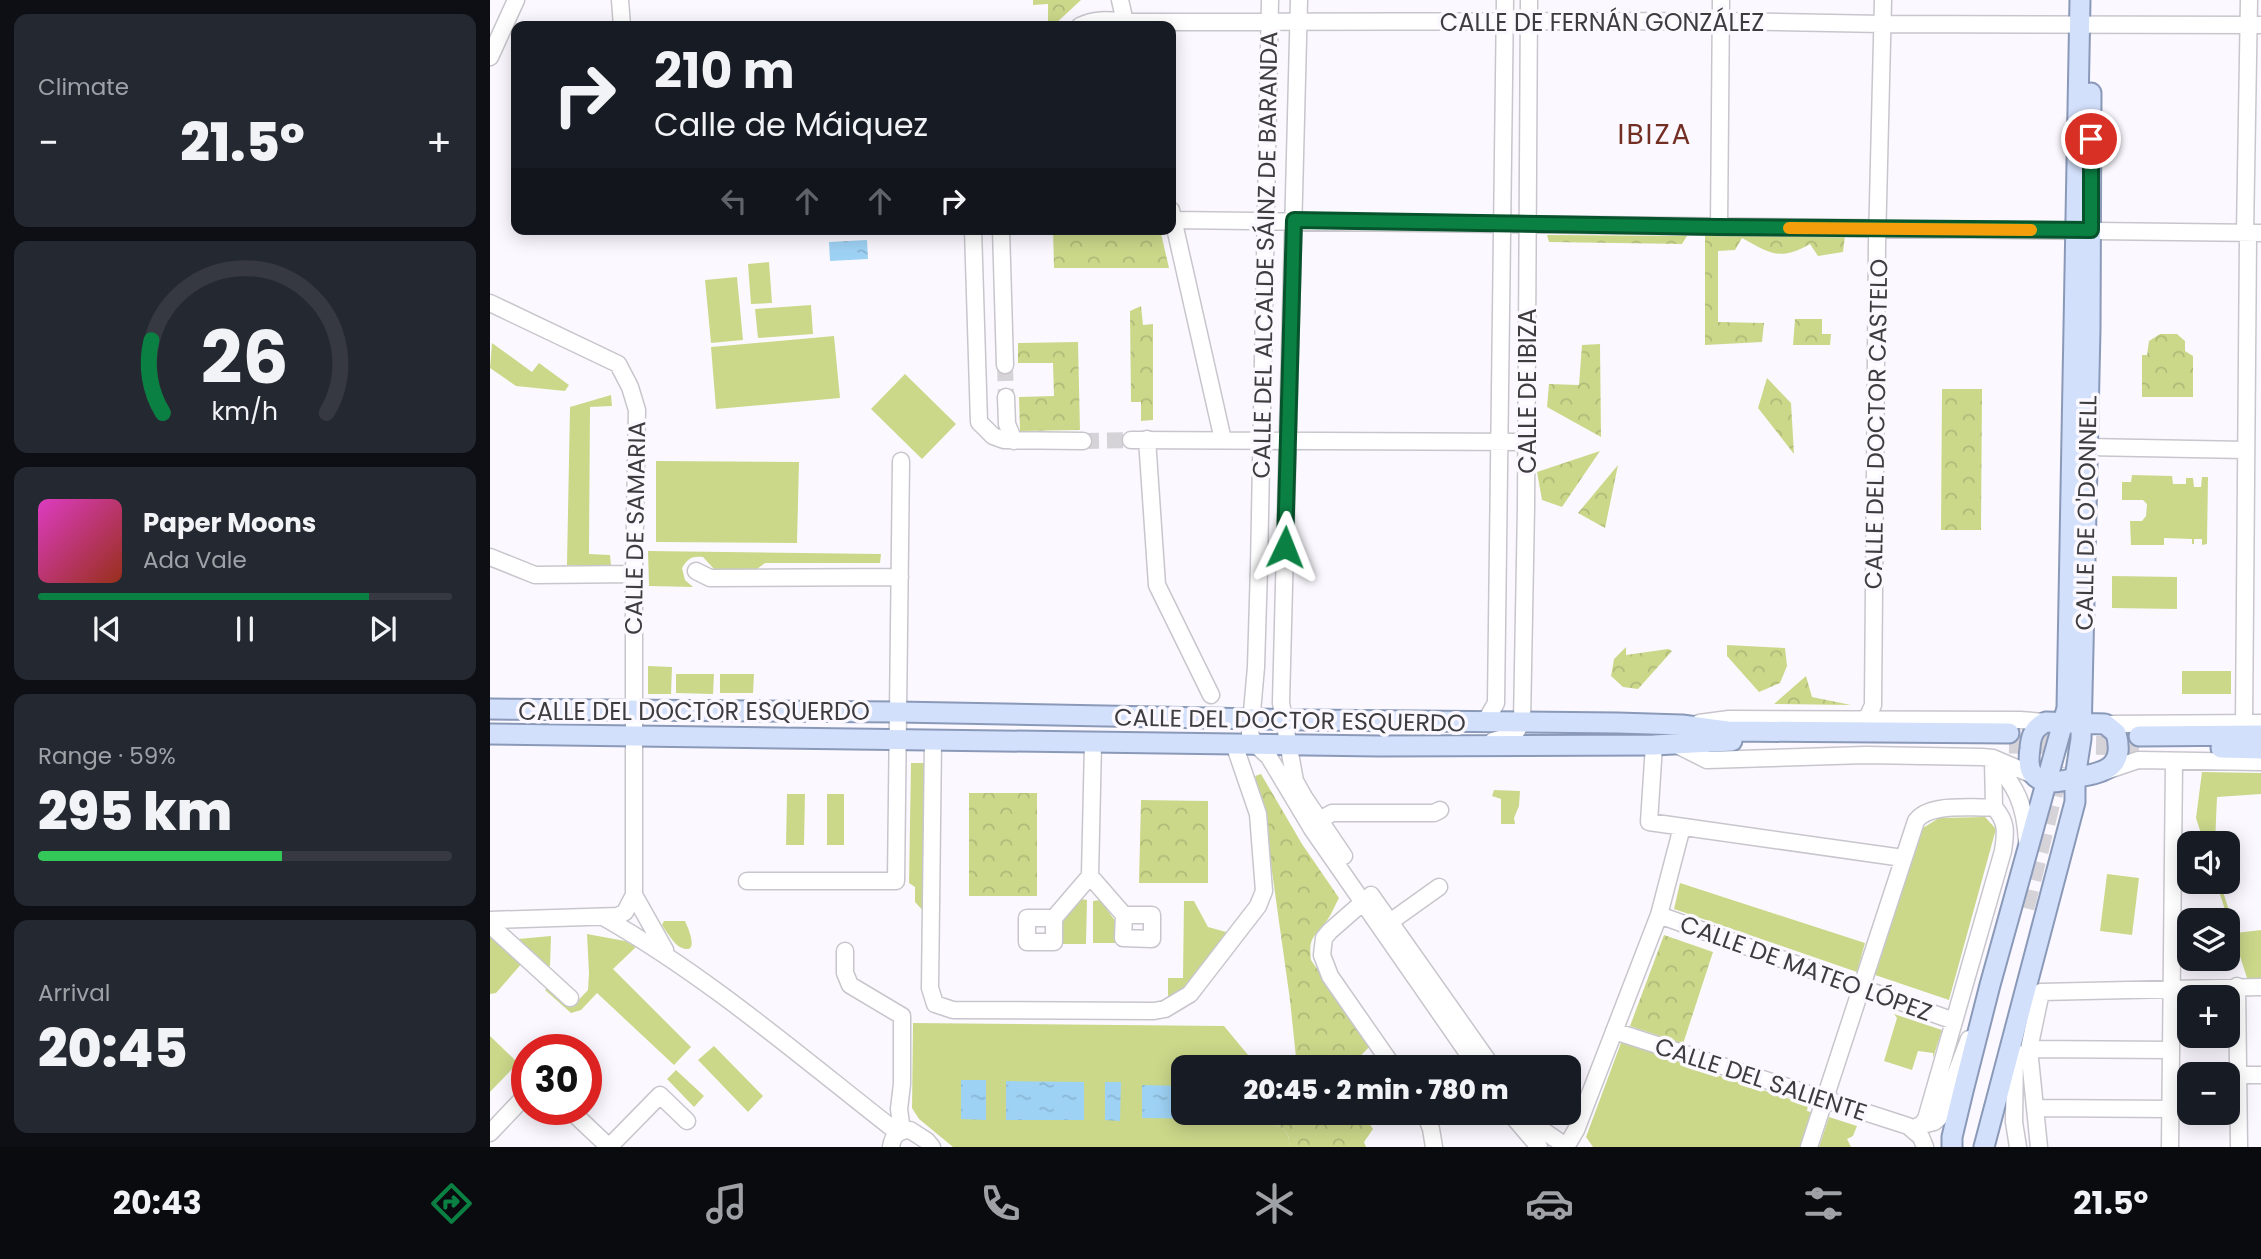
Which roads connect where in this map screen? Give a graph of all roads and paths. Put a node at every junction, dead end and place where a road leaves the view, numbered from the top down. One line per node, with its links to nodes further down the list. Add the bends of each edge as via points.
1 (516, 0): 24 (street)
2 (620, 0): 14 (street)
3 (1120, 0): 15 (street)
4 (1270, 0): 13 (street, CALLE DEL ALCALDE SÁINZ DE BARANDA)
5 (1299, 0): 16 (street, CALLE DEL ALCALDE SÁINZ DE BARANDA)
6 (1505, 0): 17 (street, CALLE DE IBIZA)
7 (1529, 0): 18 (street, CALLE DE IBIZA)
8 (1721, 0): 19 (street)
9 (1883, 0): 21 (street, CALLE DEL DOCTOR CASTELO)
10 (2080, 0): 22 (main road, CALLE DE O'DONNELL)
11 (2092, 0): 22 (main road, CALLE DE O'DONNELL)
12 (2249, 0): 23 (street)
13 (1270, 20): 16 (street, CALLE DE FERNÁN GONZÁLEZ); 20 (street, CALLE DE FERNÁN GONZÁLEZ); 26 (street, CALLE DEL ALCALDE SÁINZ DE BARANDA)
14 (622, 21)
15 (1124, 21)
16 (1298, 21): 17 (street, CALLE DE FERNÁN GONZÁLEZ); 27 (street, CALLE DEL ALCALDE SÁINZ DE BARANDA)
17 (1504, 21): 18 (street, CALLE DE FERNÁN GONZÁLEZ); 28 (street, CALLE DE IBIZA)
18 (1529, 21): 19 (street, CALLE DE FERNÁN GONZÁLEZ); 29 (street, CALLE DE IBIZA)
19 (1721, 21): 21 (street, CALLE DE FERNÁN GONZÁLEZ); 30 (street)
20 (1176, 23)
21 (1882, 24): 22 (street, CALLE DE FERNÁN GONZÁLEZ); 31 (street, CALLE DEL DOCTOR CASTELO)
22 (2085, 24): 23 (street, CALLE DE FERNÁN GONZÁLEZ); 32 (main road, CALLE DE O'DONNELL)
23 (2255, 25): 34 (street)
24 (490, 57)
25 (1176, 215): 26 (street)
26 (1266, 220): 27 (street); 45 (street, CALLE DEL ALCALDE SÁINZ DE BARANDA)
27 (1294, 220): 28 (street); 46 (street, CALLE DEL ALCALDE SÁINZ DE BARANDA)
28 (1501, 224): 29 (street); 47 (street, CALLE DE IBIZA)
29 (1529, 224): 30 (street); 48 (street, CALLE DE IBIZA)
30 (1718, 227): 31 (street)
31 (1879, 228): 32 (street); 63 (street, CALLE DEL DOCTOR CASTELO, via 1873,696)
32 (2083, 230): 34 (street); 49 (main road, CALLE DE O'DONNELL); 65 (main road, CALLE DE O'DONNELL)
33 (1176, 233): 42 (street)
34 (2253, 233): 50 (street, via 2248,238)
35 (974, 235): 38 (street)
36 (1001, 235): 37 (street)
37 (1003, 299): 38 (street); 40 (street)
38 (975, 300): 43 (street, via 979,422 993,436)
39 (490, 303): 54 (street, CALLE DE SAMARIA, via 618,364 626,378 637,410)
40 (1005, 366)
41 (1006, 397): 43 (street, via 1007,424)
42 (1223, 440): 45 (street); 56 (street, via 1139,440 1157,584)
43 (1014, 441): 44 (street)
44 (1083, 441)
45 (1261, 441): 46 (street); 61 (street, CALLE DEL ALCALDE SÁINZ DE BARANDA, via 1256,667)
46 (1288, 441): 47 (street); 62 (street, CALLE DEL ALCALDE SÁINZ DE BARANDA)
47 (1500, 442): 48 (street); 66 (street, CALLE DE IBIZA, via 1496,703)
48 (1526, 442): 64 (street, CALLE DE IBIZA)
49 (2087, 447): 50 (street); 65 (main road, CALLE DE O'DONNELL)
50 (2245, 450): 67 (street)
51 (901, 461): 55 (street, CALLE DEL DOCTOR ESQUERDO)
52 (490, 557): 54 (street, via 535,575)
53 (696, 571): 55 (street, via 710,578)
54 (634, 575): 58 (street, CALLE DE SAMARIA)
55 (900, 577): 59 (street, CALLE DEL DOCTOR ESQUERDO)
56 (1211, 695)
57 (490, 709): 58 (main road, CALLE DEL DOCTOR ESQUERDO)
58 (635, 711): 59 (main road, CALLE DEL DOCTOR ESQUERDO); 73 (street, CALLE DE SAMARIA)
59 (898, 712): 60 (main road, CALLE DEL DOCTOR ESQUERDO); 74 (street, CALLE DEL DOCTOR ESQUERDO)
60 (1094, 716): 61 (main road, CALLE DEL DOCTOR ESQUERDO); 76 (main road)
61 (1250, 719): 62 (main road, CALLE DEL DOCTOR ESQUERDO); 78 (street, CALLE DEL ALCALDE SÁINZ DE BARANDA)
62 (1283, 720): 66 (main road, CALLE DEL DOCTOR ESQUERDO); 79 (street, CALLE DEL ALCALDE SÁINZ DE BARANDA)
63 (1864, 720): 65 (street, CALLE DEL DOCTOR ESQUERDO); 70 (street, CALLE DEL DOCTOR ESQUERDO, via 1728,719)
64 (1522, 722): 66 (main road, CALLE DEL DOCTOR ESQUERDO); 70 (main road, CALLE DEL DOCTOR ESQUERDO); 82 (street, via 1514,735)
65 (2064, 722): 69 (main road, CALLE DEL DOCTOR ESQUERDO); 88 (main road, CALLE DE O'DONNELL); 88 (main road, via 2038,726 2031,737 2030,759); 89 (main road, CALLE DE O'DONNELL)
66 (1478, 723)
67 (2244, 723): 68 (street, CALLE DEL DOCTOR ESQUERDO); 69 (street, CALLE DEL DOCTOR ESQUERDO)
68 (2261, 723)
69 (2105, 724): 87 (main road, via 2116,733 2119,747 2118,757)
70 (1682, 725): 80 (main road, CALLE DEL DOCTOR ESQUERDO, via 1727,731 2009,739)
71 (490, 734): 73 (main road, CALLE DEL DOCTOR ESQUERDO)
72 (2261, 735): 83 (main road, via 2139,741)
73 (635, 737): 74 (main road, CALLE DEL DOCTOR ESQUERDO); 99 (street, CALLE DE SAMARIA)
74 (897, 740): 75 (main road, CALLE DEL DOCTOR ESQUERDO); 97 (street, via 895,881)
75 (933, 740): 76 (main road, CALLE DEL DOCTOR ESQUERDO); 77 (street, via 930,988 935,1004 943,1009 977,1011 1154,1011 1190,994 1258,906 1264,891 1258,814)
76 (1093, 743): 77 (main road, CALLE DEL DOCTOR ESQUERDO); 96 (street)
77 (1234, 744): 78 (main road, CALLE DEL DOCTOR ESQUERDO)
78 (1255, 744): 79 (main road, CALLE DEL DOCTOR ESQUERDO); 100 (street, CALLE DEL ALCALDE SÁINZ DE BARANDA, via 1269,757 1297,806)
79 (1287, 744): 82 (main road, CALLE DEL DOCTOR ESQUERDO); 92 (street, CALLE DEL ALCALDE SÁINZ DE BARANDA, via 1295,781)
80 (1675, 744): 81 (main road, CALLE DEL DOCTOR ESQUERDO); 84 (street, via 1707,761 1865,755)
81 (1654, 745): 82 (main road, CALLE DEL DOCTOR ESQUERDO); 93 (street, via 1649,822)
82 (1472, 746)
83 (2261, 749)
84 (1993, 758): 88 (street); 90 (street); 94 (street, via 2024,808)
85 (2174, 762): 86 (street); 87 (street, via 2138,760); 102 (street)
86 (2261, 762)
87 (2106, 771): 89 (main road)
88 (2040, 778): 89 (main road); 94 (main road, CALLE DE O'DONNELL)
89 (2075, 778): 119 (main road, CALLE DE O'DONNELL, via 2075,802)
90 (1994, 807): 95 (street, via 1922,813); 120 (street, via 2004,819 2003,851)
91 (1440, 810): 92 (street, via 1332,813)
92 (1320, 820): 100 (street, CALLE DEL ALCALDE SÁINZ DE BARANDA)
93 (1682, 827): 95 (street); 104 (street)
94 (2027, 854): 112 (main road, CALLE DE O'DONNELL)
95 (1903, 858): 114 (street)
96 (1090, 876): 103 (street); 106 (street)
97 (747, 881)
98 (1439, 887): 107 (street)
99 (634, 895): 105 (street, via 625,912); 110 (street)
100 (1368, 899): 107 (street, CALLE DEL ALCALDE SÁINZ DE BARANDA); 124 (street, via 1330,931 1322,955 1330,976); 125 (street, CALLE DEL ALCALDE SÁINZ DE BARANDA)
101 (2025, 908): 149 (main road, CALLE DE O'DONNELL)
102 (2180, 908)
103 (1124, 915)
104 (1659, 915): 114 (street, CALLE DE MATEO LÓPEZ); 121 (street)
105 (605, 918): 108 (street); 110 (street)
106 (1054, 918)
107 (1390, 922): 126 (street, CALLE DEL ALCALDE SÁINZ DE BARANDA)
108 (490, 923): 118 (street)
109 (845, 951): 141 (street, via 850,985 902,1016)
110 (668, 955): 141 (street, via 761,1024)
111 (2177, 956): 116 (street)
112 (1990, 985): 139 (street, CALLE DE O'DONNELL, via 1939,1118); 149 (main road, CALLE DE O'DONNELL, via 1952,1137)
113 (2240, 986): 115 (street)
114 (1861, 987): 120 (street, CALLE DE MATEO LÓPEZ); 129 (street)
115 (2261, 987)
116 (2172, 989): 117 (street); 122 (street, via 2041,992); 123 (street)
117 (2177, 989)
118 (570, 998)
119 (2017, 1017): 150 (main road, CALLE DE O'DONNELL); 151 (street, CALLE DE O'DONNELL, via 2014,1122)
120 (1954, 1021): 139 (street, via 1926,1119)
121 (1614, 1031): 129 (street, CALLE DEL SALIENTE); 146 (street)
122 (2032, 1049): 123 (street); 130 (street)
123 (2171, 1050): 131 (street)
124 (1385, 1055)
125 (1470, 1055)
126 (1484, 1055)
127 (2240, 1075): 128 (street)
128 (2261, 1075)
129 (1825, 1099): 139 (street, CALLE DEL SALIENTE); 147 (street)
130 (2038, 1108): 131 (street); 152 (street)
131 (2171, 1109): 153 (street)
132 (511, 1111): 140 (street)
133 (687, 1121): 143 (street, via 660,1095)
134 (586, 1125): 143 (street)
135 (1430, 1125): 144 (street)
136 (1520, 1125): 145 (street)
137 (1537, 1125): 146 (street)
138 (2239, 1125): 154 (street)
139 (1914, 1126): 148 (street)
140 (490, 1133)
141 (897, 1137): 142 (street, via 910,1130)
142 (932, 1146)
143 (609, 1147)
144 (1434, 1147)
145 (1539, 1147)
146 (1567, 1147)
147 (1809, 1147)
148 (1925, 1147)
149 (1955, 1147)
150 (1984, 1147)
151 (2018, 1147)
152 (2039, 1147)
153 (2170, 1147)
154 (2239, 1147)

